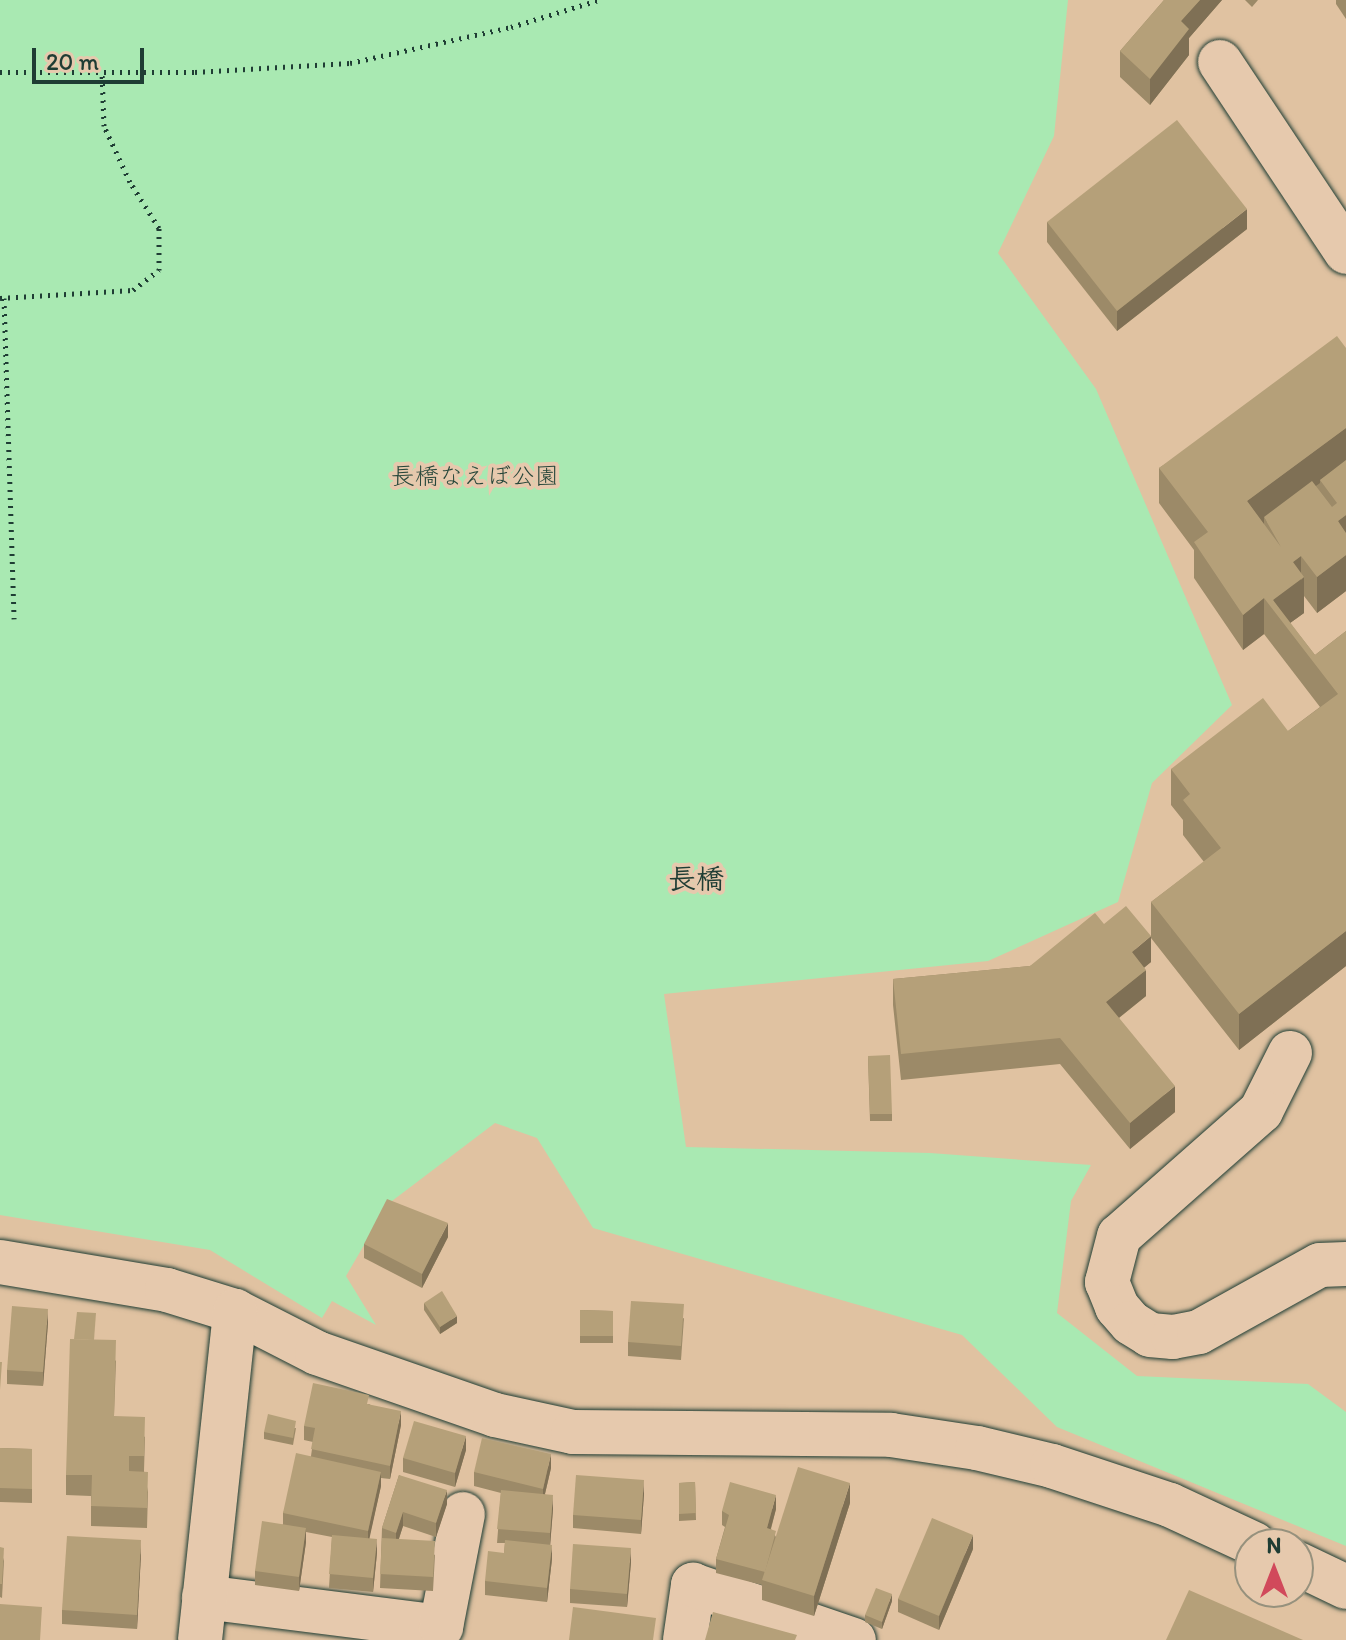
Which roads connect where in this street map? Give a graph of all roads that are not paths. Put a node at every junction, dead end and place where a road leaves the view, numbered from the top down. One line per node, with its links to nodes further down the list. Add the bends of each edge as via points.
1 (1220, 62): 2 (street)
2 (1346, 252)
3 (1290, 1053): 5 (street, via 1261,1111 1119,1236 1107,1282 1131,1323 1150,1335 1173,1337 1199,1332 1320,1265)
4 (0, 1262): 6 (street, via 167,1290)
5 (1346, 1264)
6 (235, 1311): 8 (street, via 317,1353 495,1415 573,1432 891,1435 977,1448 1170,1505); 11 (street)
7 (463, 1514): 11 (street, via 441,1627)
8 (1234, 1535)
9 (1314, 1572): 10 (street)
10 (1346, 1587)
11 (204, 1597): 12 (street)
12 (200, 1640)
13 (685, 1640): 14 (street, via 693,1585)
14 (854, 1640)

